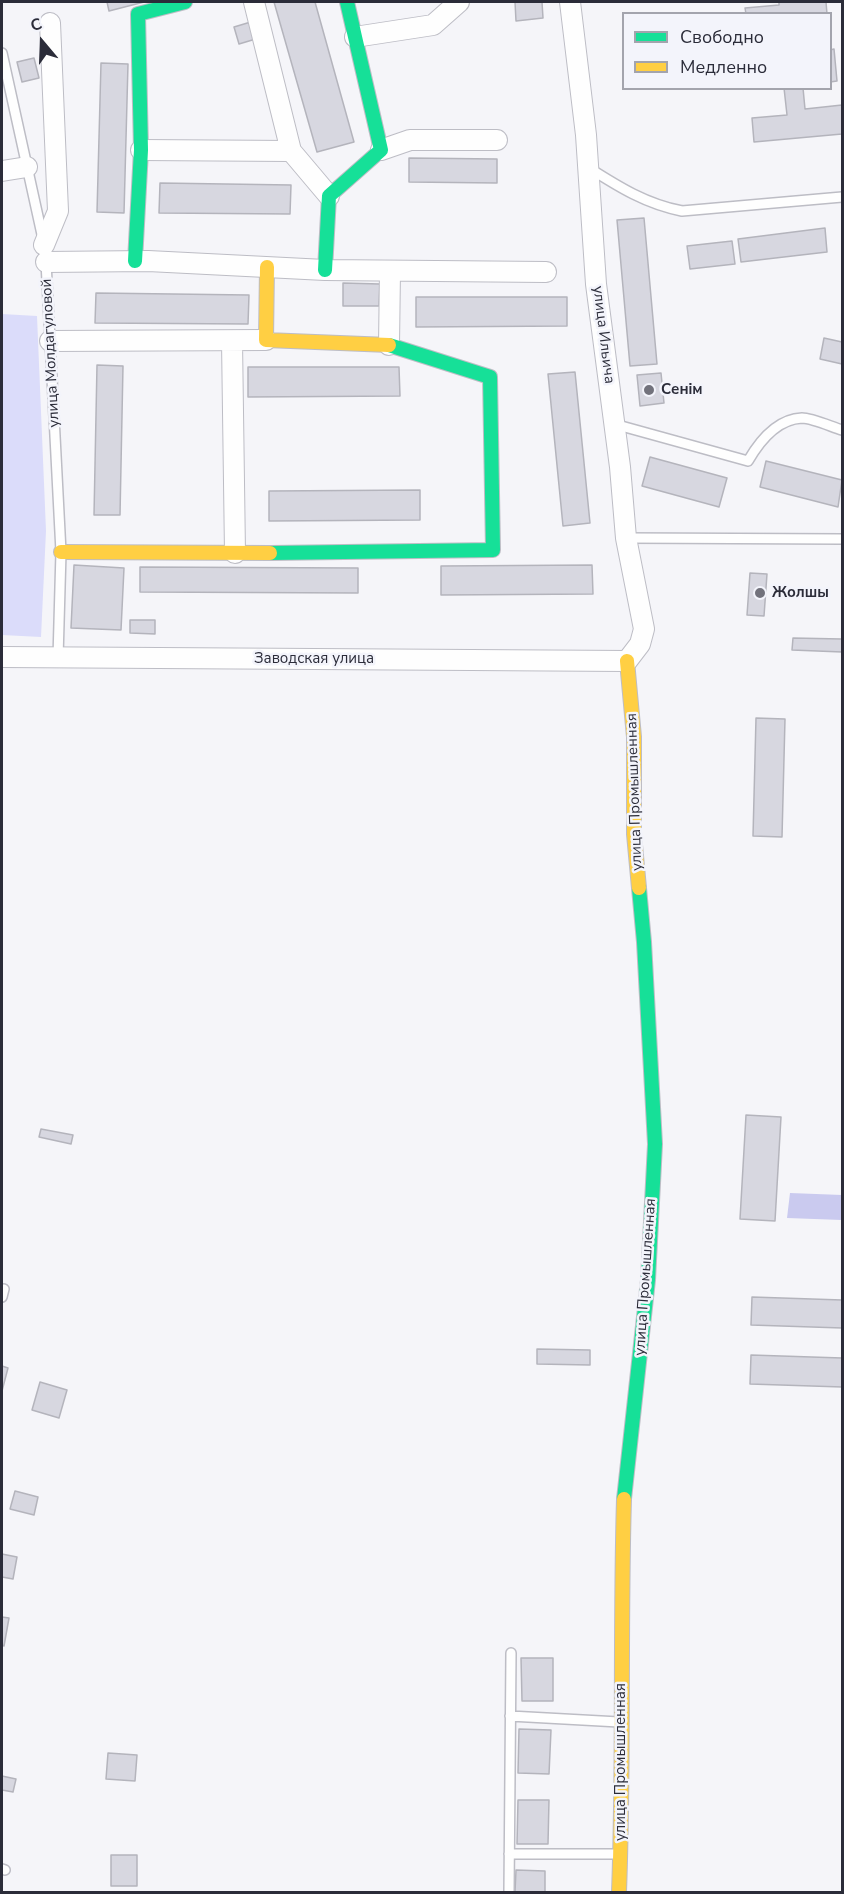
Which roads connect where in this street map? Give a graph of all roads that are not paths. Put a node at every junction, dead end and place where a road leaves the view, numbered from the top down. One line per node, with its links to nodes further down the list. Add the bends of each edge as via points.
1 (185, 2): 10 (street, via 138,14)
2 (254, 2): 12 (street)
3 (347, 2): 7 (street)
4 (459, 2): 7 (street, via 433,25)
5 (570, 2): 14 (street, улица Ильича)
6 (50, 23): 18 (street, via 58,211)
7 (355, 37): 11 (street)
8 (2, 53): 13 (lane, улица Молдагуловой)
9 (497, 140): 11 (street, via 410,140)
10 (141, 150): 12 (street); 19 (street)
11 (381, 150): 16 (street)
12 (291, 152): 16 (street)
13 (27, 167): 15 (street); 18 (lane, улица Молдагуловой)
14 (588, 168): 17 (lane, via 638,198 681,211); 28 (street, улица Ильича, via 596,284)
15 (2, 171)
16 (330, 196): 21 (street)
17 (843, 197)
18 (45, 253): 19 (street); 25 (lane, улица Молдагуловой)
19 (135, 261): 20 (street)
20 (267, 267): 21 (street); 24 (street)
21 (325, 270): 22 (street)
22 (390, 271): 23 (street); 27 (street)
23 (546, 273)
24 (266, 340): 26 (street); 27 (street)
25 (50, 341): 26 (street); 32 (lane, улица Молдагуловой)
26 (232, 341): 33 (street)
27 (389, 345): 33 (street, via 490,377 493,550)
28 (614, 424): 29 (lane, via 748,461 758,443 787,422 803,418); 30 (street, улица Ильича)
29 (843, 430)
30 (626, 538): 31 (lane); 36 (street, улица Ильича, via 644,629 640,644)
31 (843, 539)
32 (61, 552): 33 (street); 35 (lane, улица Молдагуловой)
33 (236, 553)
34 (2, 657): 35 (street, Заводская улица)
35 (58, 658): 36 (street, Заводская улица)
36 (627, 662): 39 (street, улица Промышленная, via 655,1144 648,1280 624,1487)
37 (511, 1653): 38 (lane)
38 (510, 1716): 39 (lane); 40 (lane)
39 (622, 1722): 41 (street, улица Промышленная)
40 (509, 1854): 41 (lane); 42 (lane)
41 (620, 1854): 43 (street, улица Промышленная)
42 (508, 1893)
43 (619, 1893)

